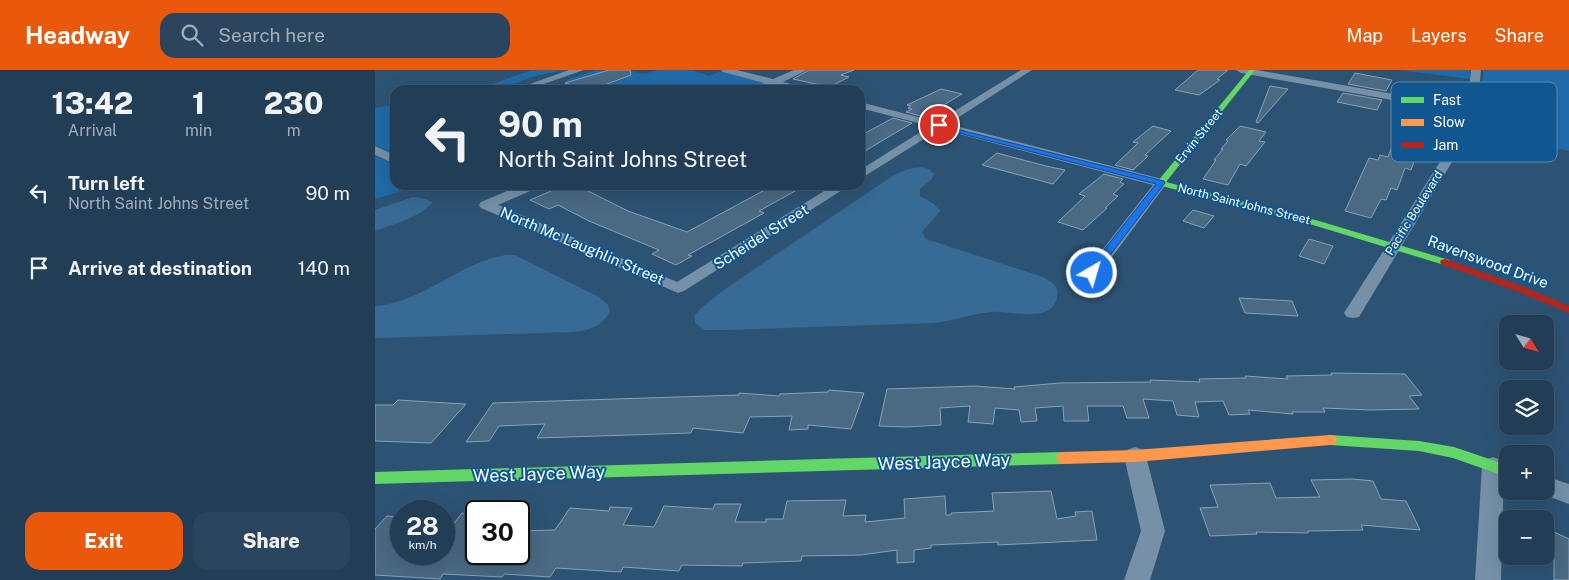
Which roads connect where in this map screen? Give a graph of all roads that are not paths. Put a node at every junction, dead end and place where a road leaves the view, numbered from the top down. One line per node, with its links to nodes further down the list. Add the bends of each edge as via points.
1 (579, 70): 7 (street)
2 (725, 70): 6 (street)
3 (802, 70): 6 (street)
4 (1027, 70): 12 (street)
5 (1248, 71): 10 (street); 17 (street, Ervin Street)
6 (774, 82): 8 (street); 9 (street)
7 (535, 84)
8 (767, 85)
9 (785, 85)
10 (1391, 96)
11 (865, 106): 12 (street, North Saint Johns Street)
12 (939, 125): 16 (street); 17 (street, North Saint Johns Street)
13 (375, 150): 14 (street)
14 (390, 158)
15 (1446, 162): 20 (street, Pacific Boulevard)
16 (865, 171)
17 (1161, 183): 20 (street, North Saint Johns Street); 21 (street, Ervin Street)
18 (519, 190): 22 (street, North Mc Laughlin Street, via 486,204)
19 (835, 190): 22 (street, Scheidel Street)
20 (1395, 244): 23 (street, Ravenswood Drive, via 1496,279); 24 (street, Pacific Boulevard)
21 (1092, 273)
22 (679, 288)
23 (1569, 310)
24 (1353, 313)
25 (1135, 456): 26 (street, West Jayce Way, via 1337,440 1419,446); 28 (street, West Jayce Way); 31 (street, via 1153,531)
26 (1499, 468)
27 (1499, 477): 32 (street)
28 (375, 478)
29 (1554, 488): 30 (street)
30 (1569, 494)
31 (1137, 580)
32 (1488, 580)

